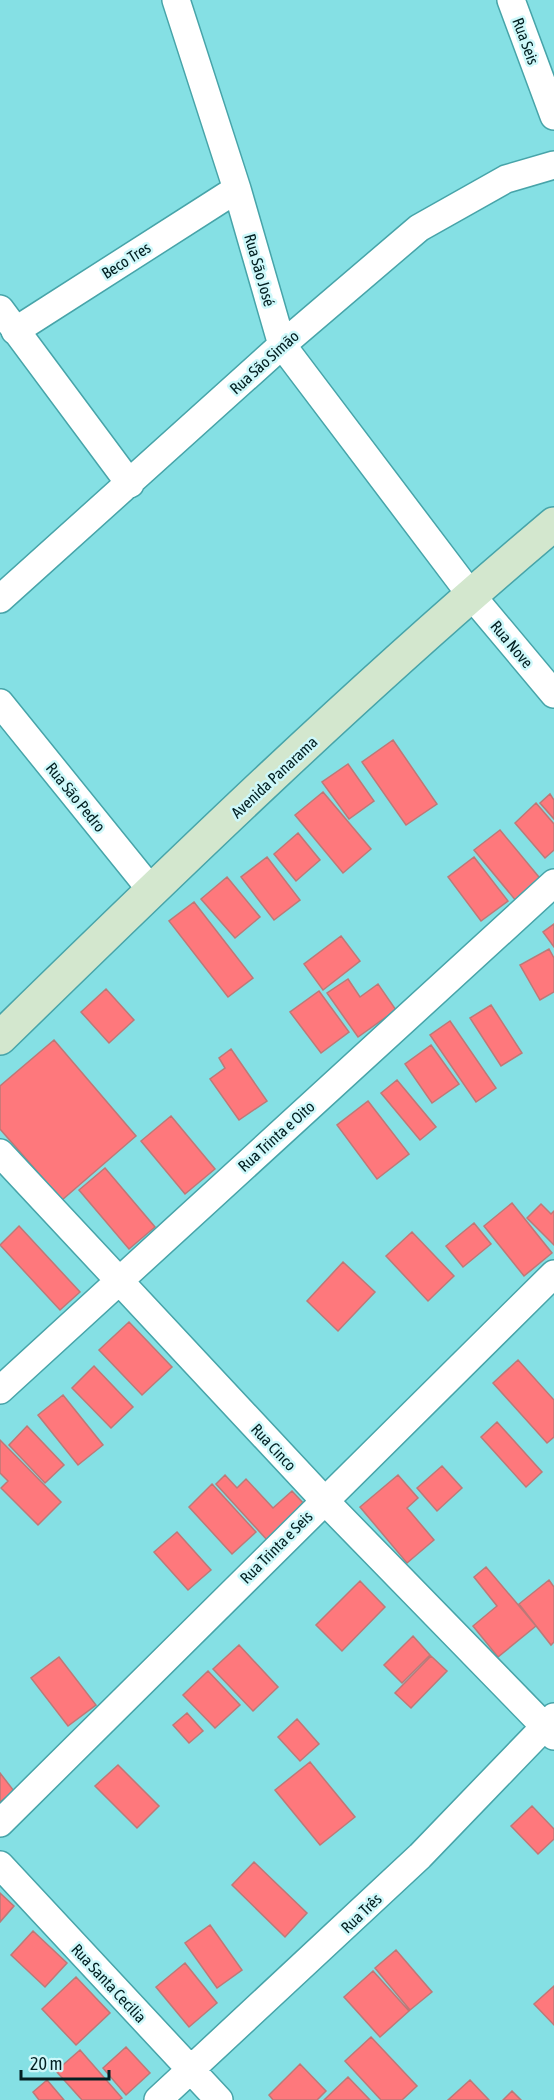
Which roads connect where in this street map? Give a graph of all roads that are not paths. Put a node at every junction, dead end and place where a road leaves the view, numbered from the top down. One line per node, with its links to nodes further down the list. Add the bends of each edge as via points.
1 (176, 0): 5 (street, Rua São José)
2 (511, 0): 3 (street, Rua Seis)
3 (554, 116)
4 (554, 165): 7 (street, Rua São Simão, via 506,179 419,228)
5 (237, 189): 6 (street, Beco Tres); 7 (street, Rua São José)
6 (7, 320): 8 (street)
7 (282, 345): 8 (street, Rua São Simão); 10 (street, Rua São José)
8 (130, 484): 11 (street, Rua São Simão)
9 (554, 524): 10 (street, Avenida Panarama)
10 (471, 594): 12 (street, Rua Nove); 15 (street, Avenida Panarama)
11 (0, 598)
12 (554, 694)
13 (0, 703): 15 (street, Rua São Pedro)
14 (554, 884): 19 (street, Rua Trinta e Oito)
15 (152, 891): 16 (street, Avenida Panarama)
16 (0, 1038)
17 (0, 1153): 19 (street, Rua Cinco)
18 (554, 1274): 21 (street, Rua Trinta e Seis)
19 (119, 1282): 20 (street, Rua Trinta e Oito); 21 (street, Rua Cinco)
20 (0, 1390)
21 (324, 1500): 22 (street, Rua Cinco); 23 (street, Rua Trinta e Seis)
22 (551, 1727): 25 (street, Rua Três, via 420,1857)
23 (0, 1823)
24 (0, 1865): 25 (street, Rua Santa Cecilia)
25 (190, 2070): 26 (street, Rua Três); 27 (street, Rua Santa Cecilia)
26 (158, 2100)
27 (219, 2100)

